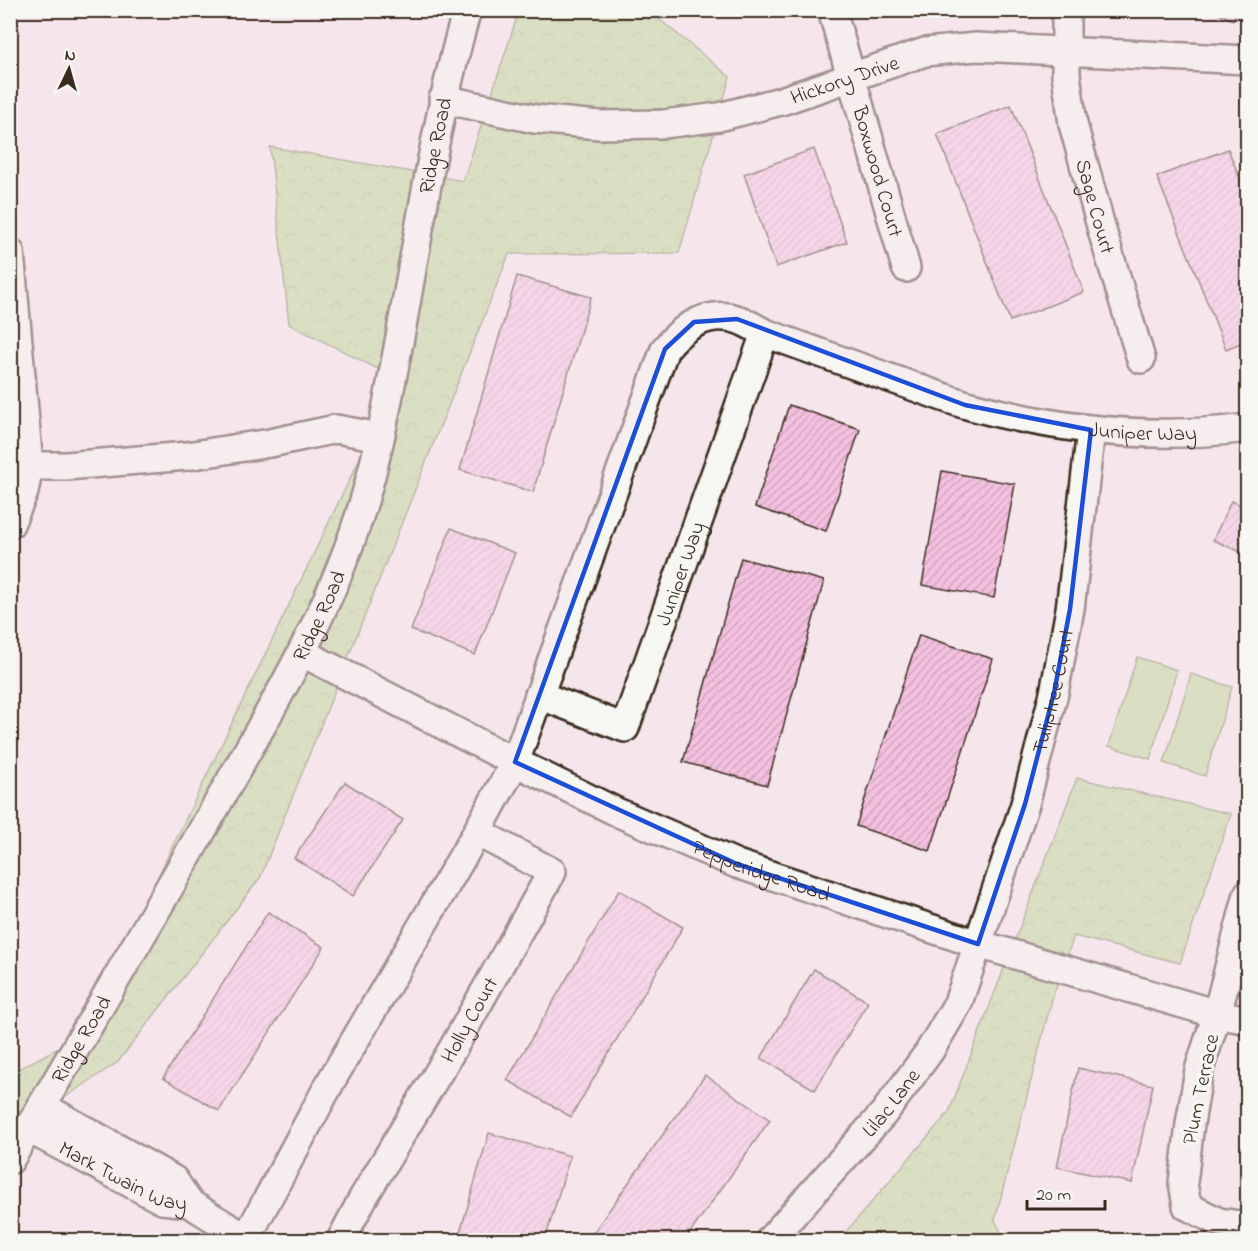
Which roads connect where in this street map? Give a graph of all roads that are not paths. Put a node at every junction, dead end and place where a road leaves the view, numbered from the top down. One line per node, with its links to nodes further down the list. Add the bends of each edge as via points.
1 (467, 10): 7 (street, Ridge Road)
2 (832, 10): 6 (street, Boxwood Court)
3 (1066, 10): 4 (street, Sage Court)
4 (1065, 50): 5 (street, Hickory Drive); 6 (street, Hickory Drive, via 976,47 925,52); 11 (street, Sage Court, via 1073,124)
5 (1248, 60)
6 (850, 76): 7 (street, Hickory Drive, via 781,101 718,117 664,124 599,125 535,119); 9 (street, Boxwood Court)
7 (443, 99): 14 (street, Ridge Road)
8 (10, 252): 15 (street)
9 (906, 268)
10 (765, 333): 13 (street, Juniper Way, via 965,405); 18 (street, Juniper Way, via 737,319 714,317 694,322 665,349); 18 (street, Juniper Way, via 625,728)
11 (1141, 359)
12 (1248, 428): 13 (street, Juniper Way, via 1158,433)
13 (1091, 429): 22 (street, Tuliptree Court, via 1070,609 1054,693 1025,804)
14 (380, 437): 15 (street, via 336,429 187,456); 17 (street, Ridge Road, via 356,526)
15 (29, 466): 16 (street, via 24,492)
16 (10, 524)
17 (303, 653): 19 (street, Pepperidge Road); 25 (street, Ridge Road)
18 (539, 695): 19 (street, Juniper Way)
19 (515, 762): 20 (street); 22 (street, Pepperidge Road, via 737,864)
20 (477, 832): 28 (street, via 331,1081); 29 (street, Holly Court, via 552,872)
21 (1248, 894): 23 (street)
22 (978, 944): 23 (street, Pepperidge Road); 30 (street, Lilac Lane, via 958,1004 929,1052 884,1113)
23 (1217, 1014): 24 (street, Pepperidge Road); 27 (street, Plum Terrace, via 1199,1070 1183,1183 1187,1206 1219,1222)
24 (1248, 1020)
25 (36, 1117): 26 (street, Ridge Road); 28 (street, Mark Twain Way, via 174,1180 189,1203)
26 (10, 1160)
27 (1248, 1226)
28 (248, 1240)
29 (341, 1240)
30 (770, 1240)

